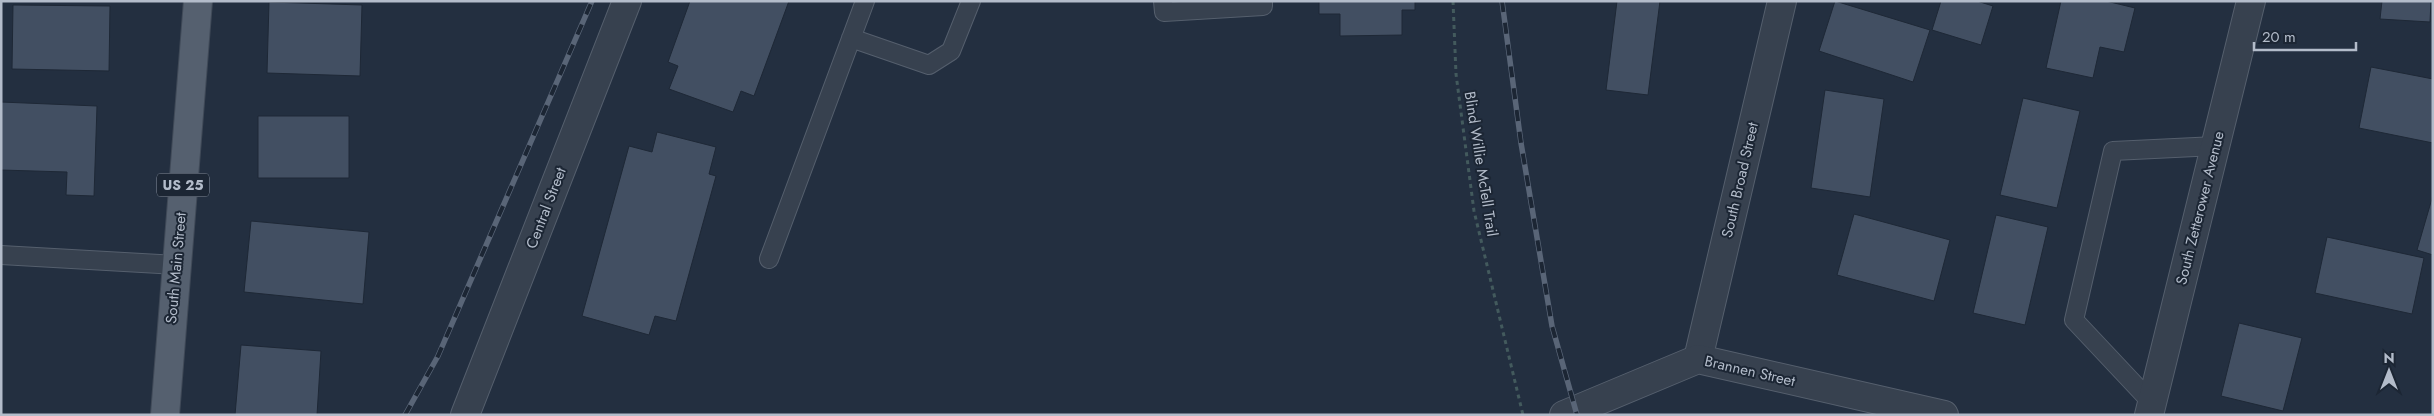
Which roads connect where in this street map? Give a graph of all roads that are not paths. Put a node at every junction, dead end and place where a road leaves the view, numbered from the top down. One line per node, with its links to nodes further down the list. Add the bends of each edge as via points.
1 (198, 1): 13 (main road, South Main Street / US 25)
2 (627, 1): 19 (street, Central Street)
3 (865, 1): 9 (lane)
4 (971, 1): 9 (lane, via 951,51 929,65)
5 (1163, 1): 6 (lane, via 1164,12 1263,6)
6 (1262, 1)
7 (1782, 1): 14 (street, South Broad Street)
8 (2251, 1): 10 (street, South Zetterower Avenue)
9 (851, 38): 12 (lane)
10 (2216, 146): 16 (street, South Zetterower Avenue); 16 (lane, via 2113,151 2074,320)
11 (1, 255): 13 (lane)
12 (769, 259)
13 (177, 265): 15 (main road, South Main Street / US 25)
14 (1698, 359): 20 (street, Brannen Street); 21 (street, Brannen Street)
15 (168, 368): 17 (main road, South Main Street / US 25); 18 (main road)
16 (2151, 409)
17 (164, 415)
18 (180, 415)
19 (465, 415)
20 (1564, 415)
21 (1944, 415)

